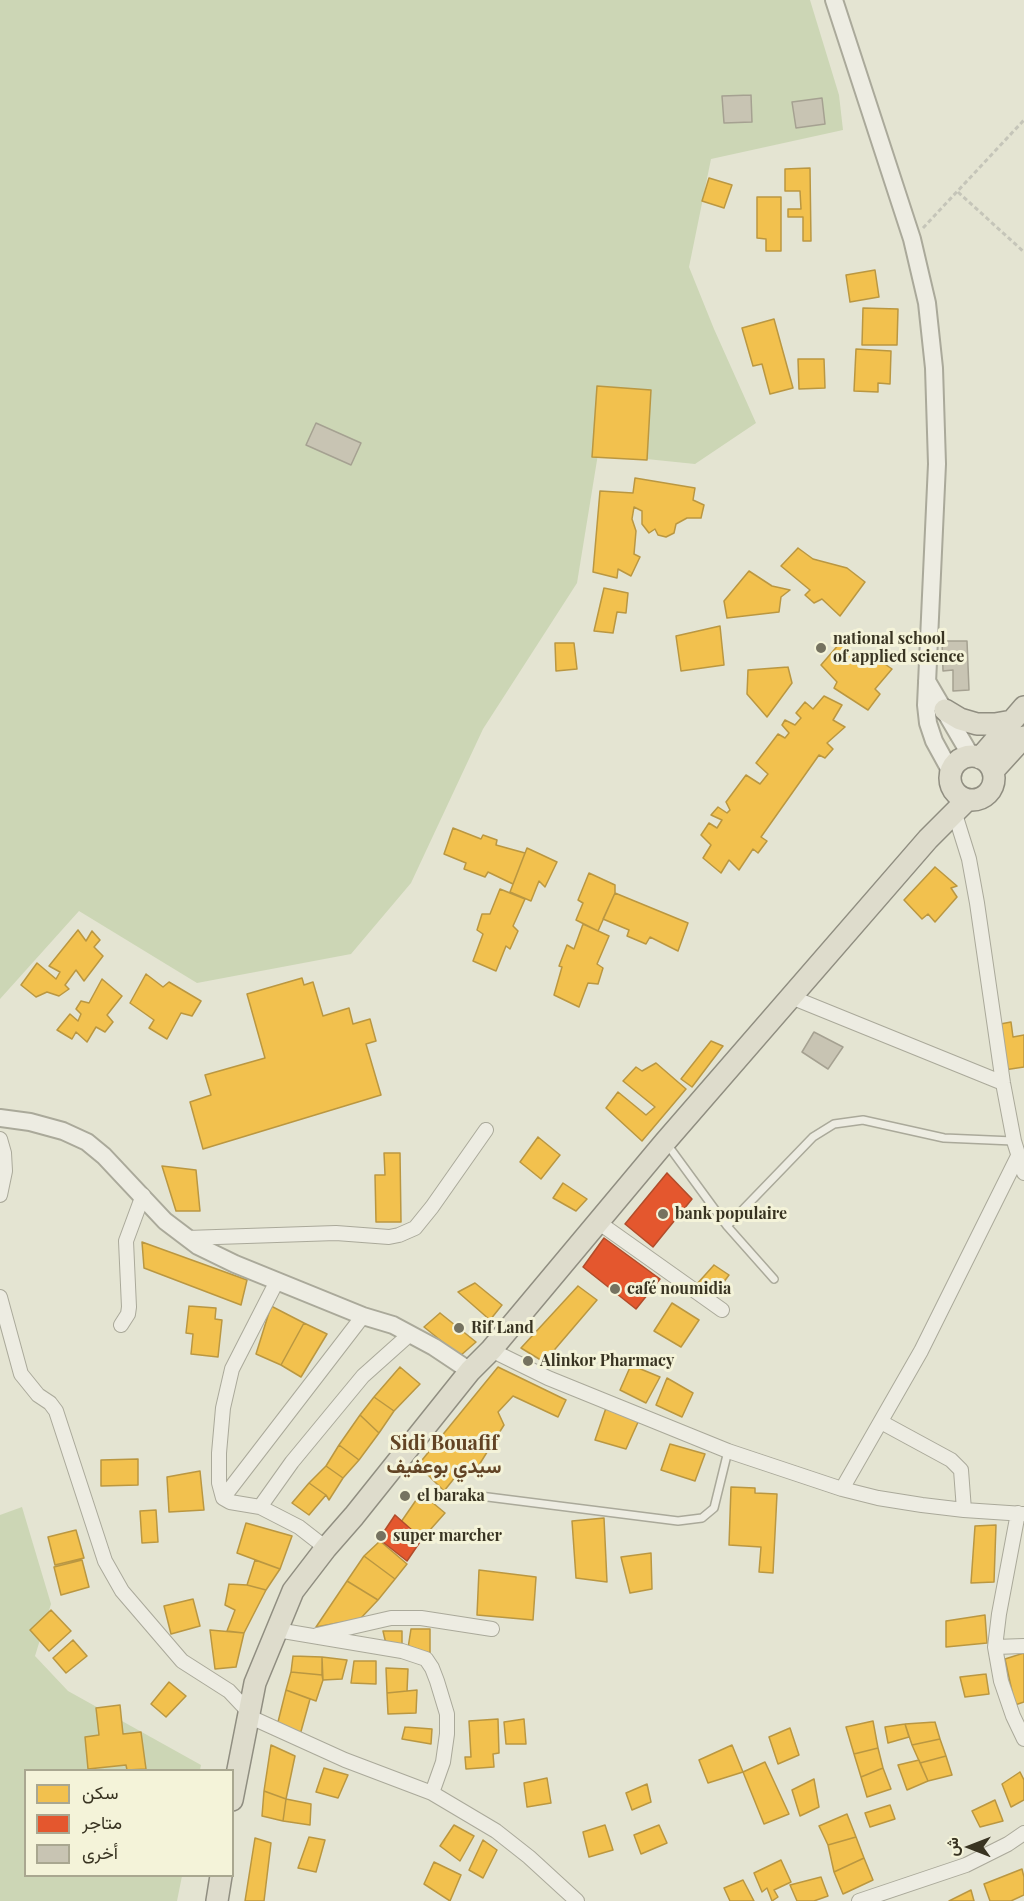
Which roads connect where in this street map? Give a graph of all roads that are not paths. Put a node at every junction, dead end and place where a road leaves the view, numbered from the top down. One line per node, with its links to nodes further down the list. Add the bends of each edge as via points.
1 (834, 0): 2 (street, via 912,239 927,303 938,464)
2 (927, 681): 3 (street); 6 (street, via 928,723)
3 (945, 710): 4 (highway, via 977,724); 5 (street)
4 (1020, 722): 5 (highway)
5 (981, 762): 6 (highway, via 958,761); 6 (highway, via 994,779 988,793 982,798)
6 (956, 793): 7 (highway, via 928,839); 8 (street, via 977,903)
7 (790, 997): 8 (street); 13 (highway)
8 (1003, 1083): 12 (street)
9 (0, 1118): 17 (street, via 63,1131 87,1142)
10 (486, 1130): 20 (street, via 432,1207 415,1227 399,1235)
11 (0, 1139): 16 (street, via 4,1153)
12 (1019, 1141): 14 (street); 19 (lane, via 944,1138 863,1120 834,1124 813,1137)
13 (665, 1142): 18 (highway); 19 (lane)
14 (1018, 1156): 15 (street); 30 (street, via 921,1351)
15 (1024, 1173)
16 (0, 1195)
17 (143, 1195): 20 (street, via 165,1221); 26 (street, via 126,1241 129,1307)
18 (598, 1222): 24 (street); 28 (highway)
19 (727, 1227): 21 (lane)
20 (187, 1238): 22 (street)
21 (774, 1279)
22 (277, 1281): 25 (street); 34 (street, via 232,1369 219,1453)
23 (0, 1297): 44 (street, via 21,1374 56,1411 105,1561 122,1591 183,1661 229,1691)
24 (722, 1310)
25 (363, 1316): 27 (street, via 393,1324); 34 (street)
26 (121, 1325)
27 (410, 1334): 29 (street); 35 (street, via 363,1376 292,1462)
28 (491, 1350): 29 (highway); 31 (street, via 548,1378)
29 (470, 1371): 38 (highway)
30 (881, 1422): 32 (street); 36 (street, via 962,1470)
31 (728, 1451): 32 (street); 33 (lane, via 714,1508 702,1518 678,1521)
32 (842, 1489): 36 (street)
33 (472, 1496)
34 (223, 1498): 35 (street)
35 (260, 1508): 38 (street, via 299,1527)
36 (964, 1510): 37 (street)
37 (1021, 1514): 43 (street, via 1004,1585)
38 (326, 1548): 40 (highway, via 293,1592)
39 (492, 1629): 41 (street, via 391,1617)
40 (277, 1630): 41 (street); 44 (highway, via 255,1683)
41 (309, 1637): 47 (street, via 402,1651 426,1659 447,1714 443,1762)
42 (1024, 1646): 43 (street)
43 (995, 1647): 45 (street, via 1001,1681)
44 (248, 1716): 46 (highway); 47 (street, via 345,1760)
45 (1024, 1739)
46 (234, 1790)
47 (432, 1793): 51 (street, via 496,1831)
48 (1024, 1833): 52 (street, via 966,1864)
49 (221, 1877): 50 (highway)
50 (217, 1901)
51 (577, 1901)
52 (859, 1901)

